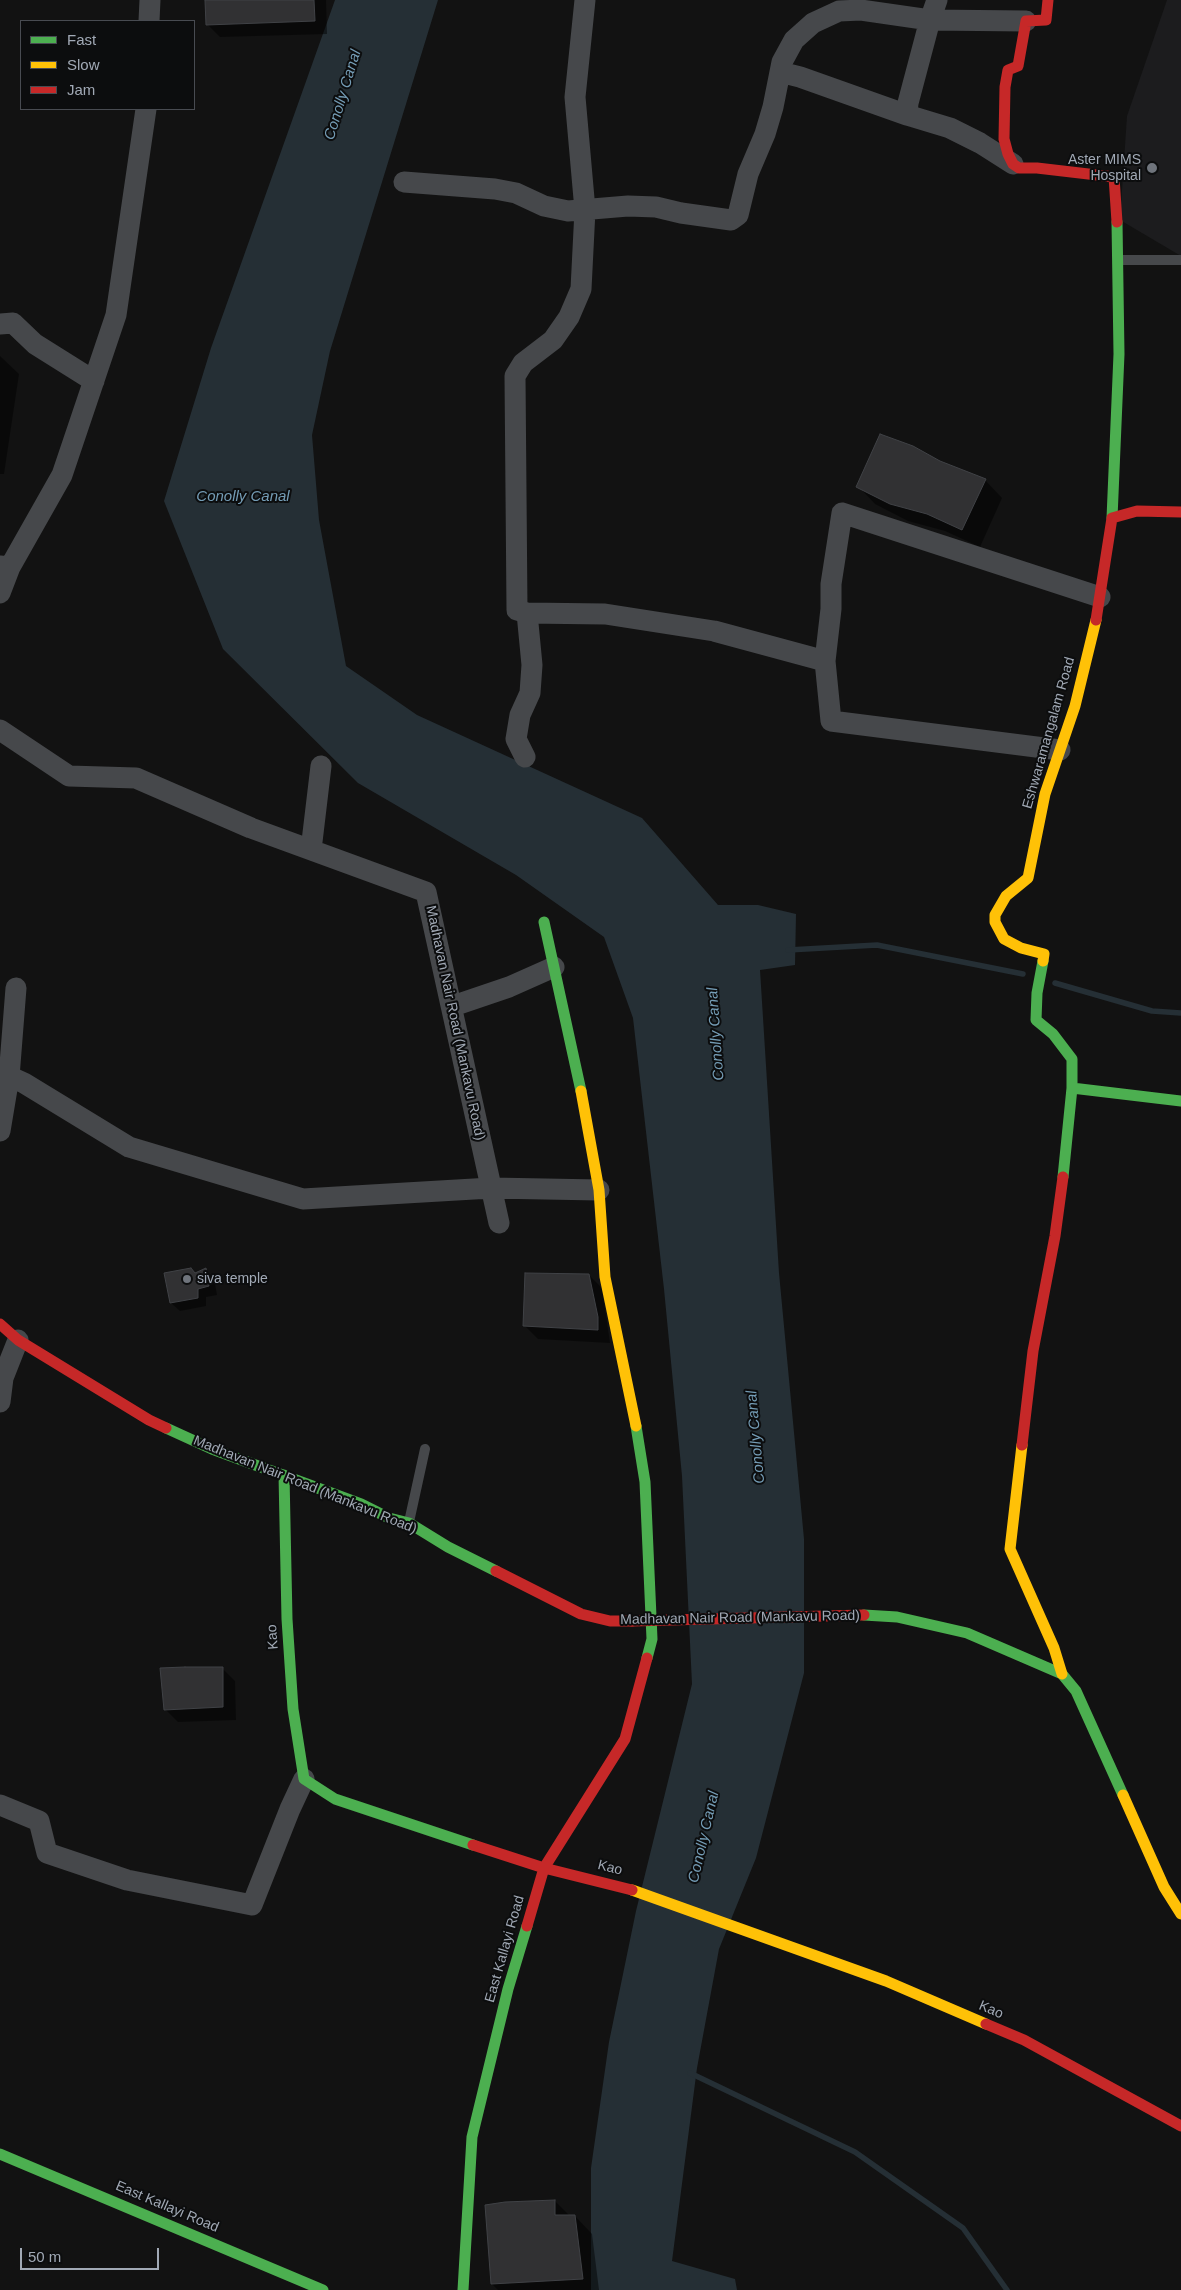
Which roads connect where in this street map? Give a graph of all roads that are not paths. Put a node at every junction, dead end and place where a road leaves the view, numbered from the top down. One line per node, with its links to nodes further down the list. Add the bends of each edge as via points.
1 (150, 0): 5 (street)
2 (585, 0): 13 (street, via 575,98)
3 (937, 0): 6 (street)
4 (1048, 0): 7 (street, via 1046,20)
5 (149, 20)
6 (930, 20): 7 (street); 8 (street, via 861,10 839,11 813,23 794,40); 10 (street)
7 (1026, 21): 11 (street, via 1018,66 1008,70 1005,87 1004,139)
8 (780, 72): 10 (street); 13 (street, via 765,134 748,174 738,215 731,220 656,207)
9 (146, 110): 17 (street, via 116,315)
10 (907, 115): 11 (street, via 950,128)
11 (1013, 164): 14 (street, Eshwaramangalam Road, via 1020,168 1114,176)
12 (404, 182): 13 (street, via 495,189 516,193 544,206)
13 (585, 210): 23 (street, via 580,289 569,317 553,340 523,364 515,376 515,604 517,610)
14 (1118, 260): 15 (lane); 19 (street, Eshwaramangalam Road, via 1119,354)
15 (1181, 260)
16 (0, 324): 17 (street, via 13,323 35,344)
17 (94, 381): 20 (street, via 62,475)
18 (1181, 512): 19 (street, via 1137,512)
19 (1112, 518): 22 (street, Eshwaramangalam Road)
20 (5, 566): 21 (street)
21 (0, 593)
22 (1100, 597): 24 (street, via 842,513 831,584); 26 (street, Eshwaramangalam Road, via 1076,706)
23 (527, 613): 24 (street, via 605,614 714,631); 27 (street, via 532,665 530,693 520,715 516,740)
24 (825, 661): 26 (street, via 831,721)
25 (0, 730): 29 (street, Madhavan Nair Road (Mankavu Road), via 69,776 136,778)
26 (1060, 750): 35 (street, Eshwaramangalam Road, via 1045,794 1028,878 999,905 995,922 1004,939 1044,954 1036,1020 1053,1034 1072,1059)
27 (526, 757)
28 (321, 766): 29 (street)
29 (311, 850): 33 (street, Madhavan Nair Road (Mankavu Road), via 426,892)
30 (544, 922): 31 (street, East Kallayi Road)
31 (554, 967): 33 (street, via 509,987); 39 (street, East Kallayi Road, via 574,1053)
32 (16, 988): 34 (street)
33 (452, 1006): 38 (street, Madhavan Nair Road (Mankavu Road))
34 (5, 1074): 37 (street); 38 (street, via 128,1147 303,1199)
35 (1072, 1088): 36 (street); 47 (street, via 1060,1202 1033,1351 1010,1548 1054,1648)
36 (1181, 1100)
37 (0, 1131)
38 (491, 1188): 39 (street); 40 (street, Madhavan Nair Road (Mankavu Road))
39 (599, 1190): 50 (street, East Kallayi Road, via 605,1277 645,1482 652,1639 625,1740)
40 (499, 1223)
41 (0, 1324): 42 (street, Madhavan Nair Road (Mankavu Road))
42 (18, 1340): 43 (street, via 3,1378); 45 (street, Madhavan Nair Road (Mankavu Road), via 149,1420 212,1449)
43 (0, 1402)
44 (425, 1449): 46 (lane)
45 (284, 1475): 46 (street, Madhavan Nair Road (Mankavu Road), via 389,1518); 48 (street, Kao, via 287,1619 293,1710)
46 (409, 1523): 47 (street, Madhavan Nair Road (Mankavu Road), bridge, via 448,1547 581,1614 610,1621 897,1617 967,1634)
47 (1062, 1674): 51 (street, Madhavan Nair Road (Mankavu Road), via 1076,1691 1164,1887)
48 (304, 1779): 49 (street, via 252,1905 127,1880 46,1853 39,1821); 50 (street, Kao, via 334,1799)
49 (0, 1805)
50 (544, 1868): 52 (street, Kao, via 646,1893 886,1981 1024,2040); 55 (street, East Kallayi Road, via 508,1989 472,2137)
51 (1181, 1914)
52 (1181, 2126)
53 (0, 2154): 54 (street, East Kallayi Road)
54 (322, 2290)
55 (464, 2290)

